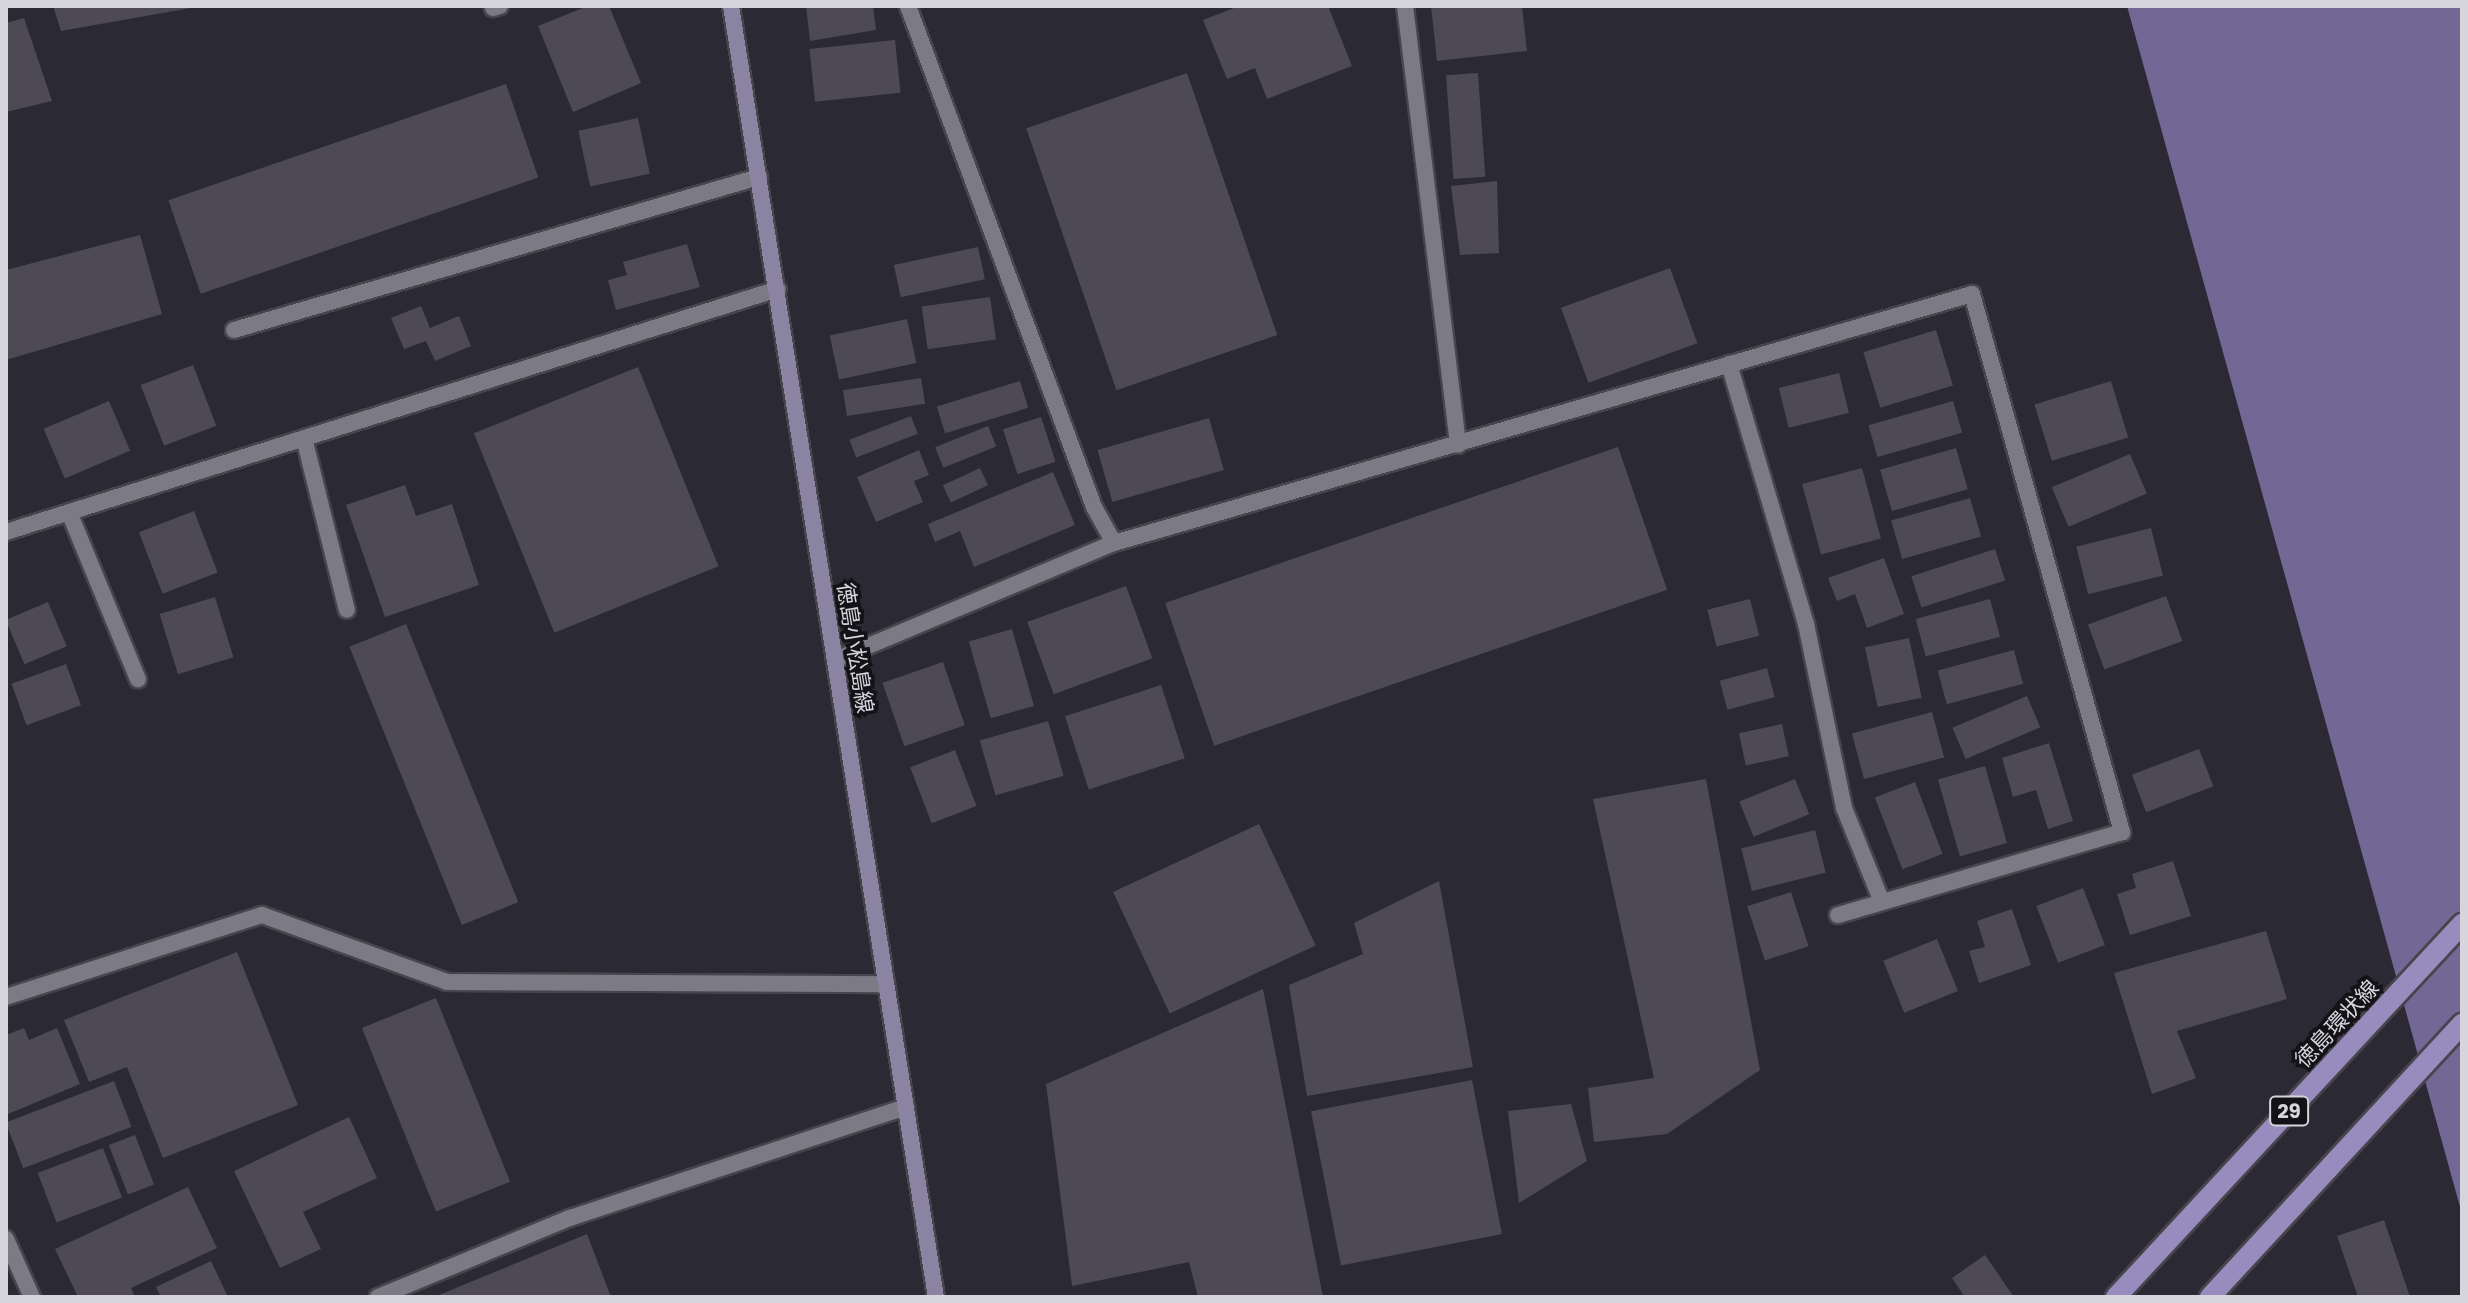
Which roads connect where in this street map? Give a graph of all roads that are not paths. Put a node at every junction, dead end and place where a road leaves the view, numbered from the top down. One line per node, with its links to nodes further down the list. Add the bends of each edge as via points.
1 (731, 6): 4 (main road, 徳島小松島線)
2 (908, 6): 12 (street, via 1094,507)
3 (1405, 6): 9 (street)
4 (759, 177): 5 (main road, 徳島小松島線); 6 (street)
5 (778, 289): 8 (street); 14 (main road, 徳島小松島線)
6 (234, 330)
7 (1729, 364): 9 (street); 16 (street, via 1806,624 1844,808); 16 (street, via 1972,294 2122,832)
8 (304, 438): 10 (street); 13 (street)
9 (1458, 445): 12 (street)
10 (69, 512): 11 (street); 15 (street)
11 (6, 532)
12 (1114, 543): 14 (street)
13 (347, 610)
14 (835, 660): 19 (main road, 徳島小松島線)
15 (138, 679)
16 (1882, 902): 17 (street)
17 (1838, 915)
18 (2462, 924): 27 (main road, 徳島環状線 / 29)
19 (886, 984): 20 (street, via 447,982 262,915); 22 (main road, 徳島小松島線)
20 (6, 997)
21 (2462, 1024): 28 (main road)
22 (906, 1107): 25 (street, via 570,1218); 26 (main road, 徳島小松島線)
23 (6, 1239): 24 (street)
24 (32, 1297)
25 (378, 1297)
26 (936, 1297)
27 (2116, 1297)
28 (2210, 1297)

